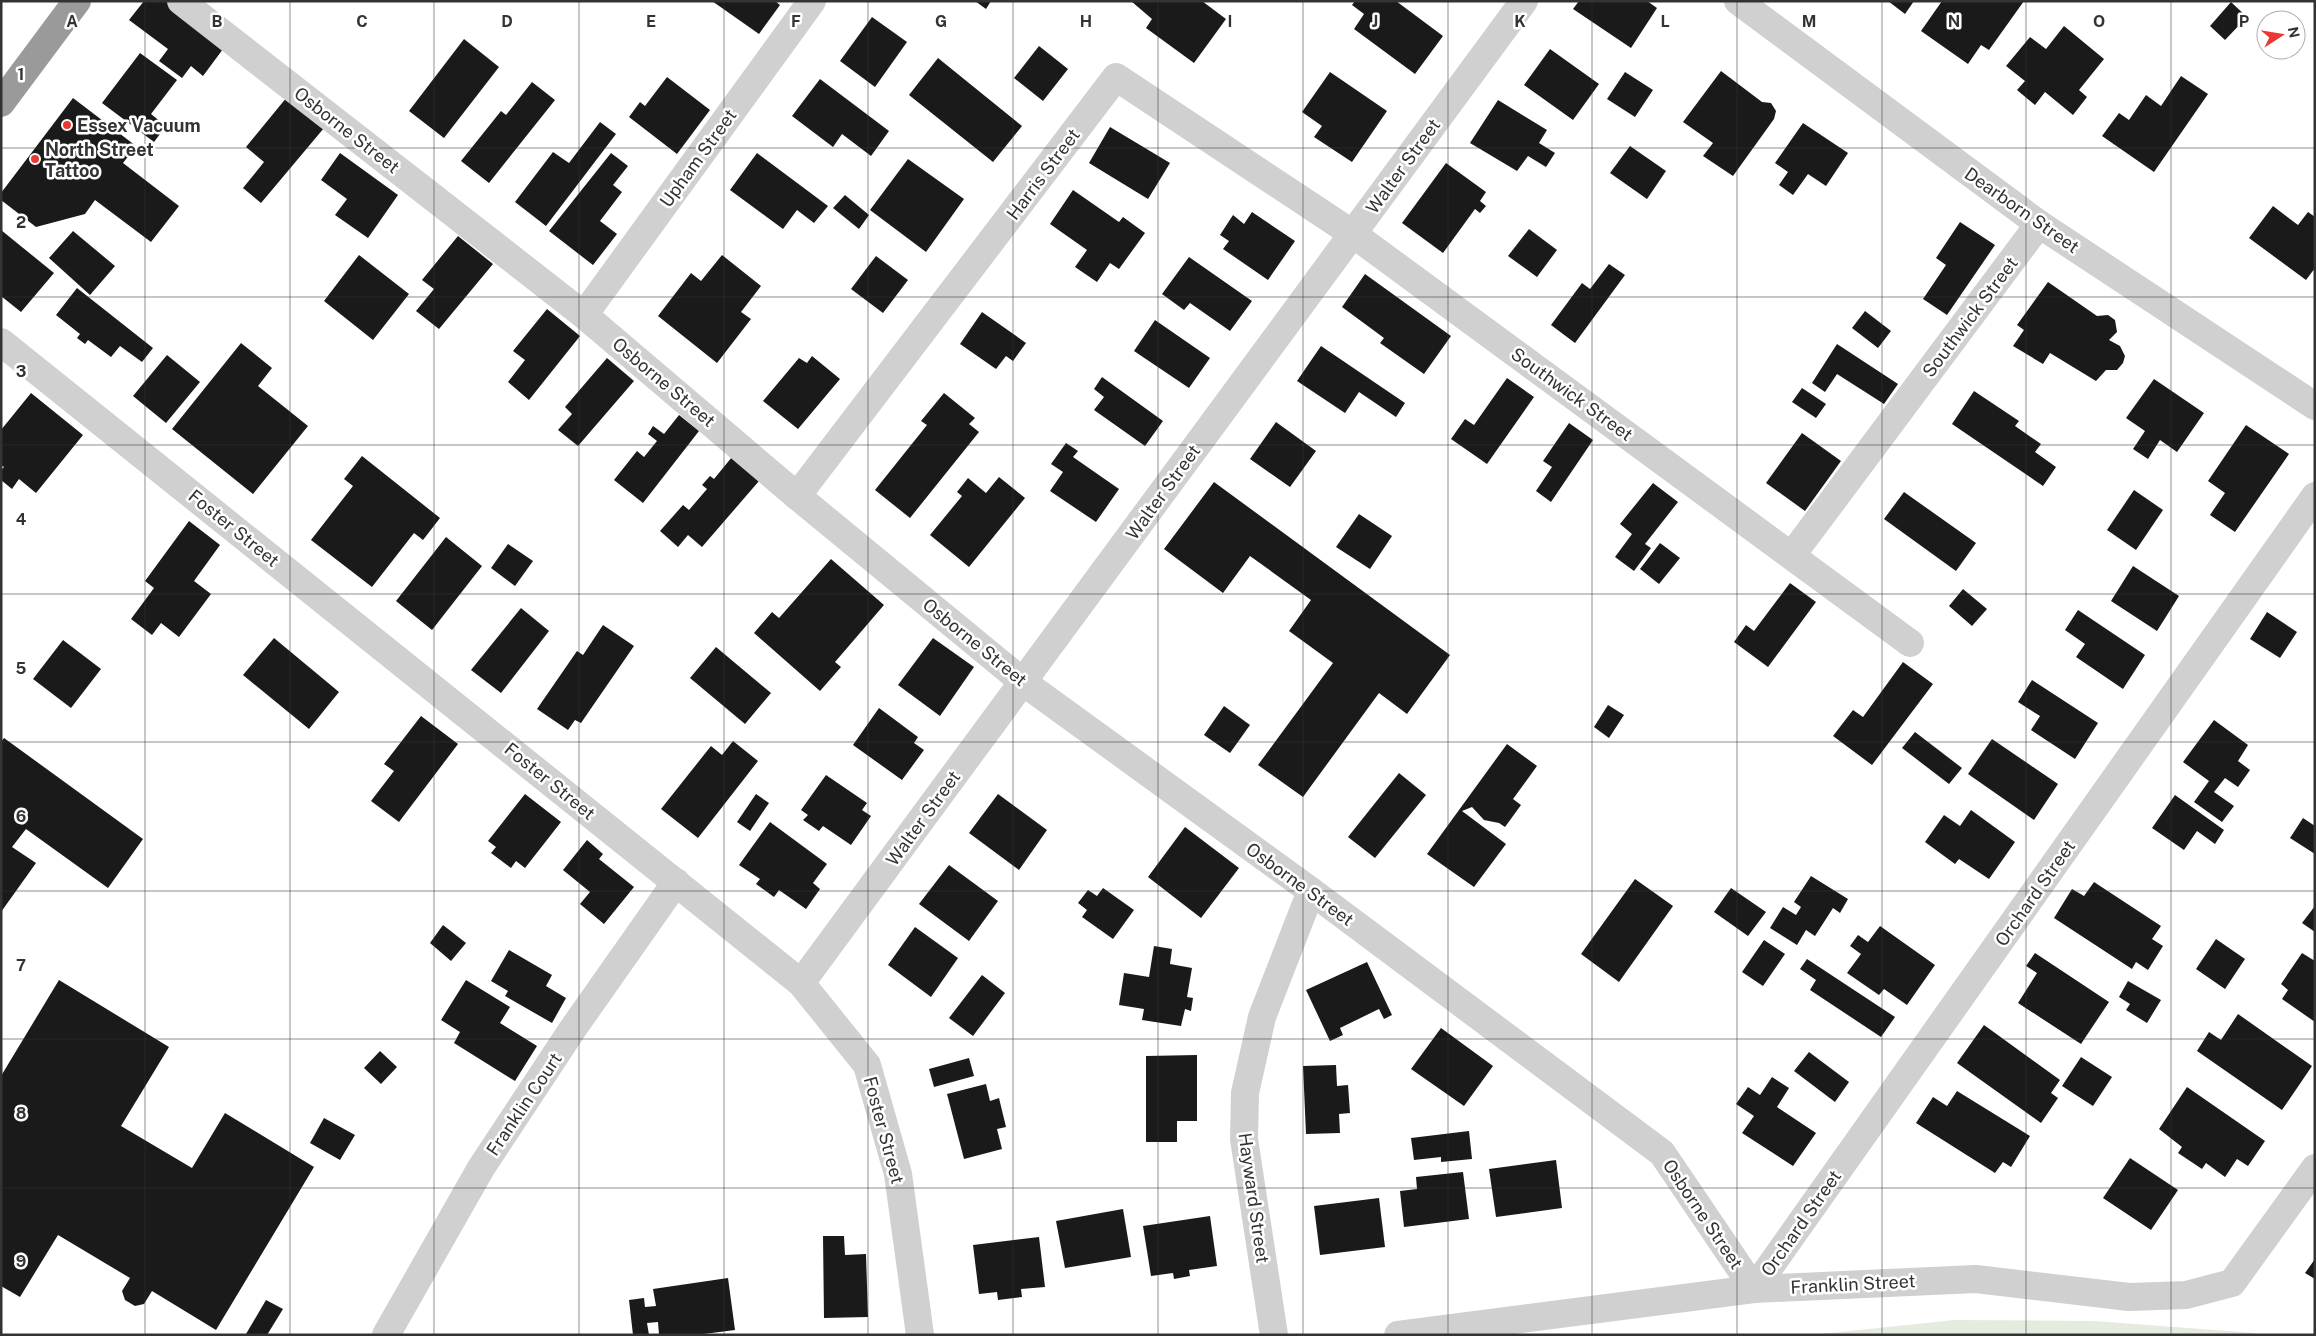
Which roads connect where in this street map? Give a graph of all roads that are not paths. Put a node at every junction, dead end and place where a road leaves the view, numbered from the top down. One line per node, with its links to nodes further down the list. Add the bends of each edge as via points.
1 (77, 1): 6 (highway)
2 (181, 1): 9 (street, Osborne Street)
3 (812, 1): 9 (street, Upham Street)
4 (1524, 1): 8 (street, Walter Street)
5 (1738, 1): 7 (street, Dearborn Street)
6 (1, 103)
7 (2039, 224): 11 (street, Dearborn Street); 14 (street, Southwick Street)
8 (1353, 234): 12 (street, Harris Street, via 1116,77); 14 (street, Southwick Street); 16 (street, Walter Street)
9 (584, 314): 12 (street, Osborne Street)
10 (1, 342): 17 (street, Foster Street)
11 (2315, 406)
12 (798, 496): 16 (street, Osborne Street)
13 (2315, 496): 21 (street, Orchard Street)
14 (1792, 555): 15 (street, Southwick Street)
15 (1910, 643)
16 (1023, 682): 18 (street, Osborne Street); 19 (street, Walter Street)
17 (676, 882): 19 (street, Foster Street); 22 (street, Franklin Court, via 572,1030 481,1168)
18 (1311, 891): 21 (street, Osborne Street, via 1662,1153); 24 (street, Hayward Street, via 1262,1017 1245,1093 1244,1139)
19 (802, 983): 23 (street, Foster Street, via 867,1065 898,1174)
20 (2315, 1168): 21 (street, Franklin Street, via 2232,1283 2186,1295 2129,1297 1976,1279)
21 (1754, 1289): 25 (street, Franklin Street)
22 (386, 1335)
23 (920, 1335)
24 (1274, 1335)
25 (1398, 1335)

